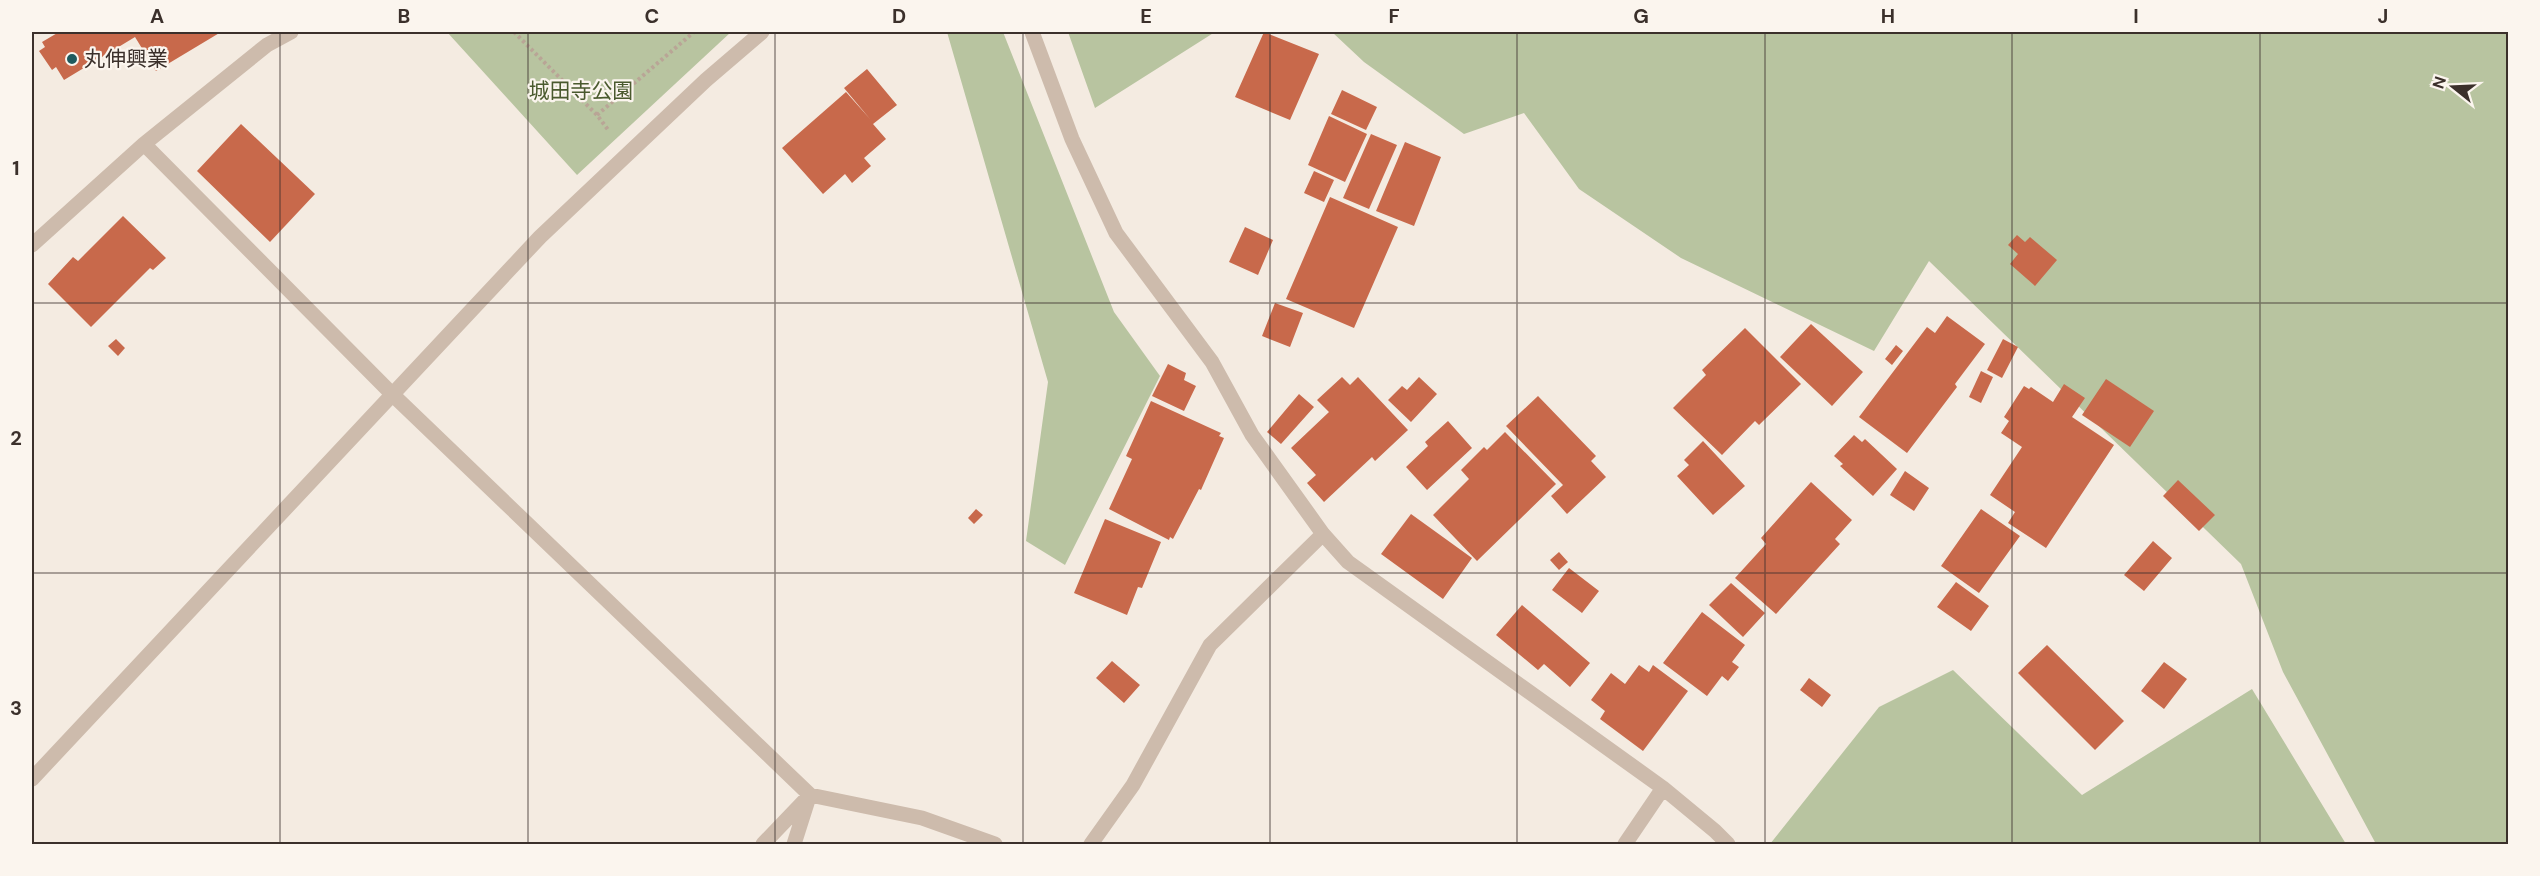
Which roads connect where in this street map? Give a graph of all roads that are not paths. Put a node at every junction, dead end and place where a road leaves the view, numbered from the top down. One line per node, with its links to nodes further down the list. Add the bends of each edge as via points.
1 (291, 32): 4 (street, via 267,45)
2 (762, 32): 6 (street, via 540,237)
3 (1032, 32): 7 (street, via 1072,139 1116,233 1212,362 1252,435)
4 (144, 144): 5 (street); 6 (street)
5 (32, 245)
6 (393, 395): 8 (street); 10 (street)
7 (1323, 534): 9 (street, via 1348,562); 14 (street, via 1210,645 1133,785)
8 (32, 779)
9 (1663, 788): 15 (street); 16 (street)
10 (810, 795): 11 (street); 12 (street); 13 (street, via 922,818)
11 (763, 844)
12 (794, 844)
13 (995, 844)
14 (1090, 844)
15 (1625, 844)
16 (1728, 844)

